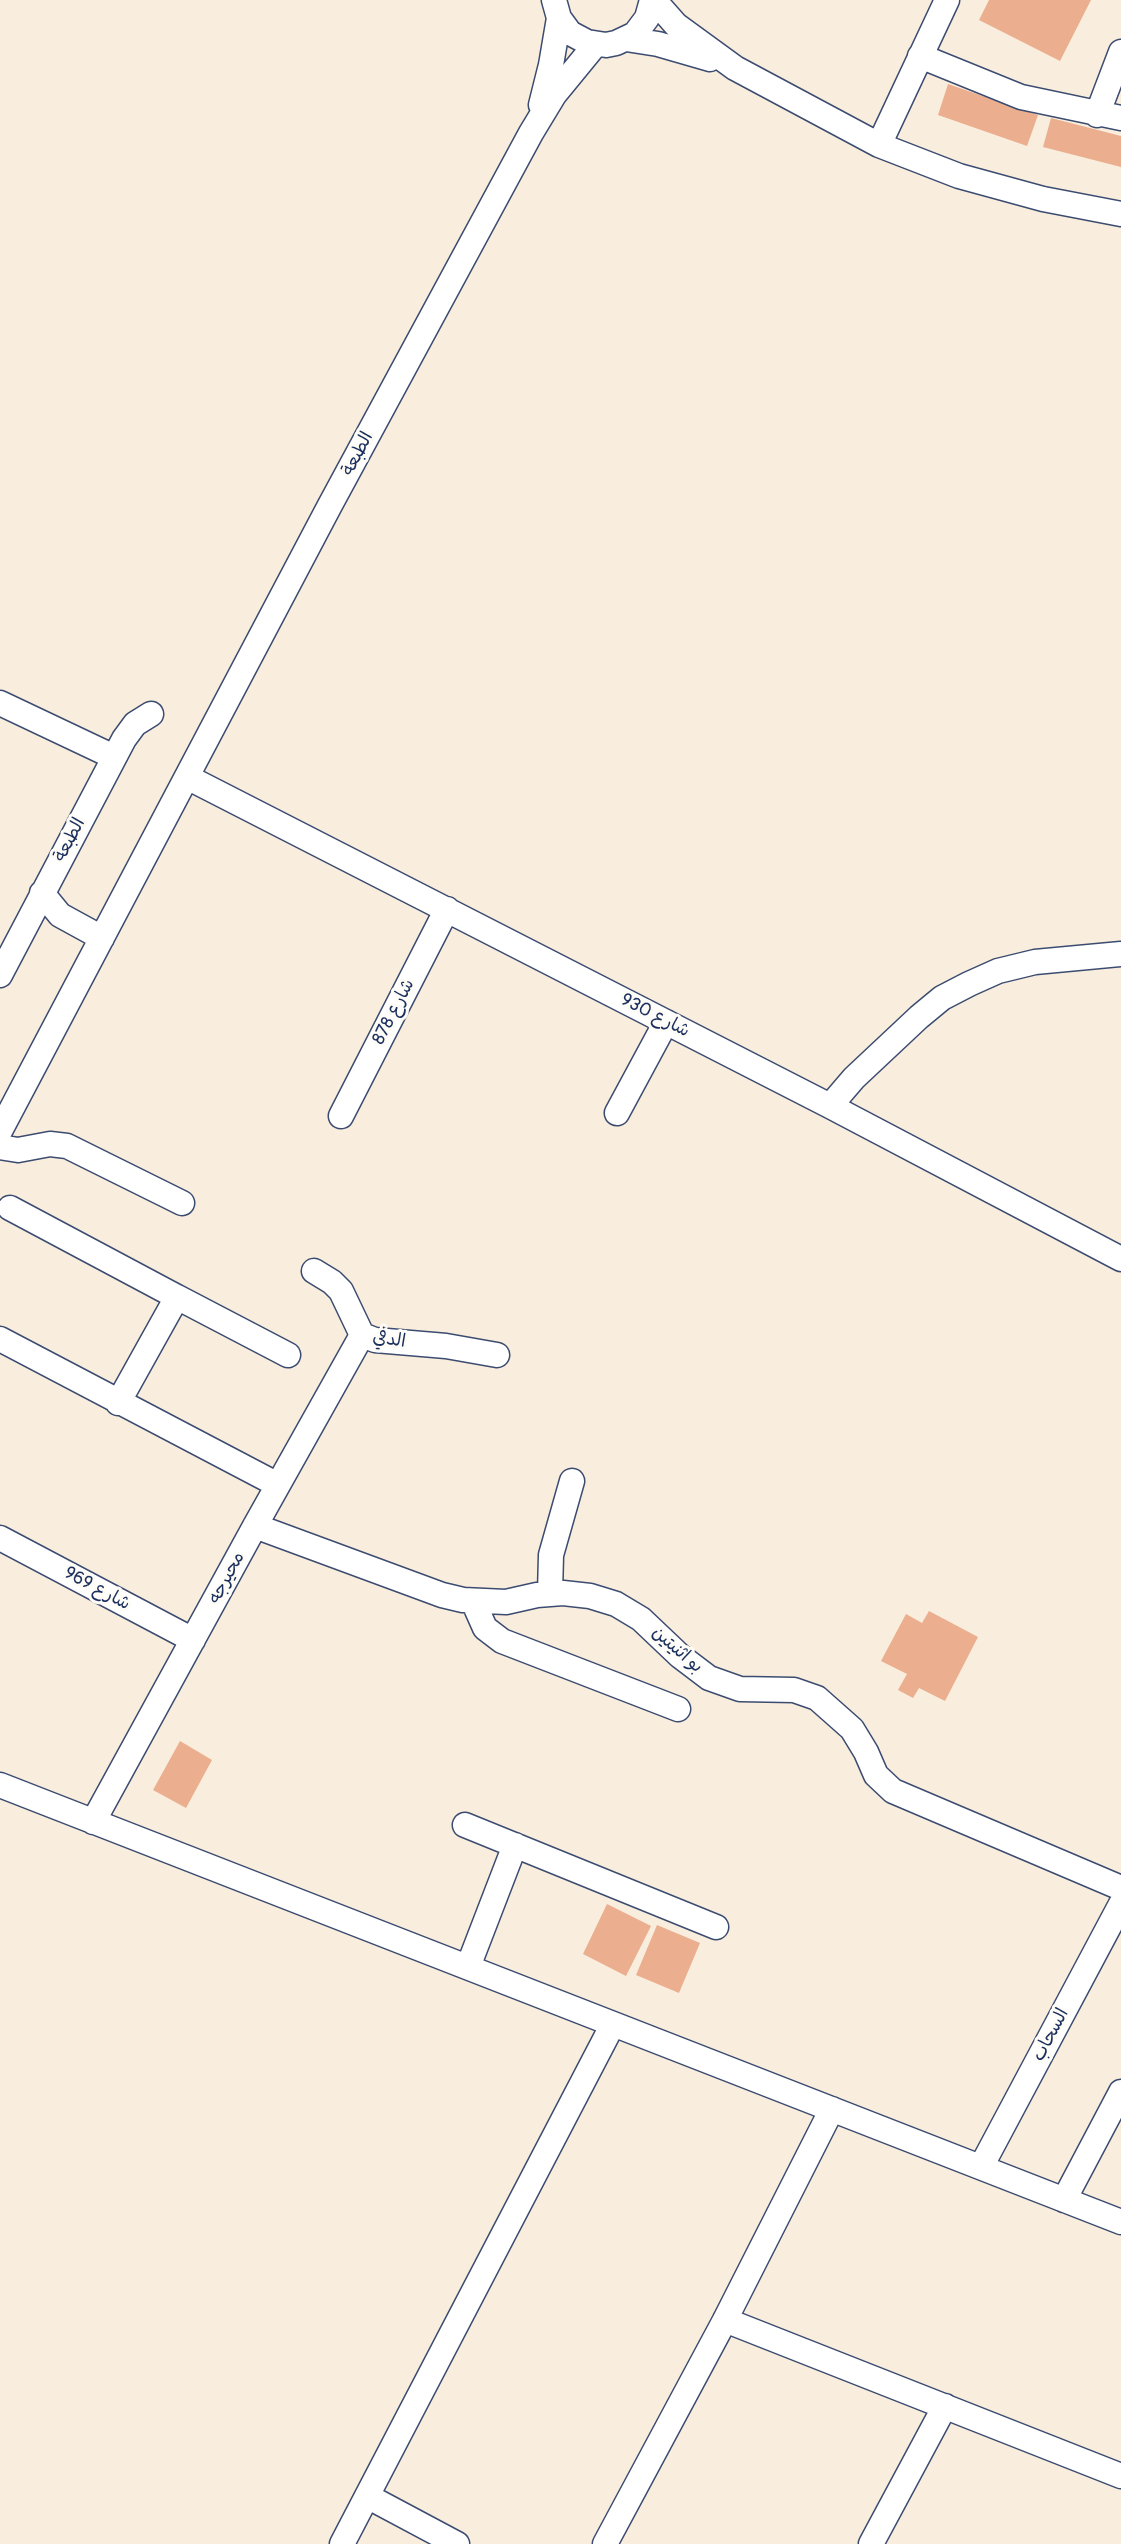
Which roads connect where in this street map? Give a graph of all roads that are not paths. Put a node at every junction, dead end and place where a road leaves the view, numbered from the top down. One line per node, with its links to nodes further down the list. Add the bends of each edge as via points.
1 (653, 0): 4 (street, via 642,26); 8 (street, via 676,25)
2 (946, 0): 7 (street)
3 (556, 9): 5 (street, via 570,33); 11 (street, via 551,65)
4 (626, 39): 5 (street); 8 (street, via 679,49)
5 (596, 45): 11 (street, via 560,86)
6 (1121, 52): 9 (street)
7 (920, 56): 9 (street, via 1021,97); 12 (street)
8 (735, 68): 12 (street)
9 (1097, 115): 10 (street)
10 (1121, 118)
11 (531, 133): 17 (street, الطبعة)
12 (879, 145): 13 (street, via 958,176 1043,199)
13 (1121, 214)
14 (0, 703): 16 (street)
15 (151, 714): 16 (street, الطبعة, via 129,731)
16 (114, 757): 18 (street, الطبعة)
17 (188, 777): 19 (street, شارع 930); 20 (street, الطبعة)
18 (42, 893): 20 (street, via 60,915); 22 (street, الطبعة)
19 (447, 909): 23 (street, شارع 930); 26 (street, شارع 878)
20 (102, 938): 27 (street, الطبعة)
21 (1121, 954): 24 (street, via 1035,962 998,971 942,998 854,1077)
22 (0, 975)
23 (666, 1022): 24 (street, شارع 930); 25 (street)
24 (830, 1106): 31 (street, شارع 930)
25 (617, 1113)
26 (341, 1116)
27 (0, 1131)
28 (0, 1148): 29 (street, via 67,1146)
29 (182, 1203)
30 (10, 1208): 33 (street)
31 (1121, 1259)
32 (314, 1271): 34 (street, الدفي, via 341,1291)
33 (177, 1297): 37 (street); 38 (street)
34 (362, 1335): 36 (street, الدفي, via 375,1340); 40 (street, محيرجه)
35 (0, 1339): 38 (street)
36 (497, 1354)
37 (288, 1355)
38 (118, 1403): 40 (street)
39 (572, 1481): 43 (street, via 551,1555)
40 (278, 1485): 41 (street, محيرجه)
41 (255, 1526): 44 (street, بو اثنيتين, via 442,1595); 45 (street, محيرجه)
42 (0, 1538): 45 (street, شارع 969)
43 (550, 1593): 44 (street, بو اثنيتين, via 506,1602); 51 (street, بو اثنيتين, via 590,1596 629,1610 695,1669 724,1685 757,1691 794,1690 817,1698 852,1729 876,1775 892,1791)
44 (473, 1601): 46 (street, via 485,1628 502,1641)
45 (193, 1640): 48 (street, محيرجه)
46 (678, 1709)
47 (0, 1785): 48 (street)
48 (93, 1822): 54 (street)
49 (465, 1825): 50 (street)
50 (515, 1845): 53 (street); 54 (street)
51 (1121, 1888)
52 (1121, 1904): 58 (street, السحاب)
53 (716, 1927)
54 (468, 1967): 55 (street)
55 (613, 2024): 57 (street); 64 (street)
56 (1119, 2100): 59 (street)
57 (832, 2109): 58 (street); 61 (street)
58 (981, 2167): 59 (street)
59 (1064, 2200): 60 (street)
60 (1121, 2222)
61 (725, 2320): 62 (street); 67 (street)
62 (945, 2406): 63 (street); 68 (street)
63 (1121, 2476)
64 (367, 2496): 65 (street); 66 (street)
65 (342, 2544)
66 (457, 2544)
67 (605, 2544)
68 (871, 2544)

